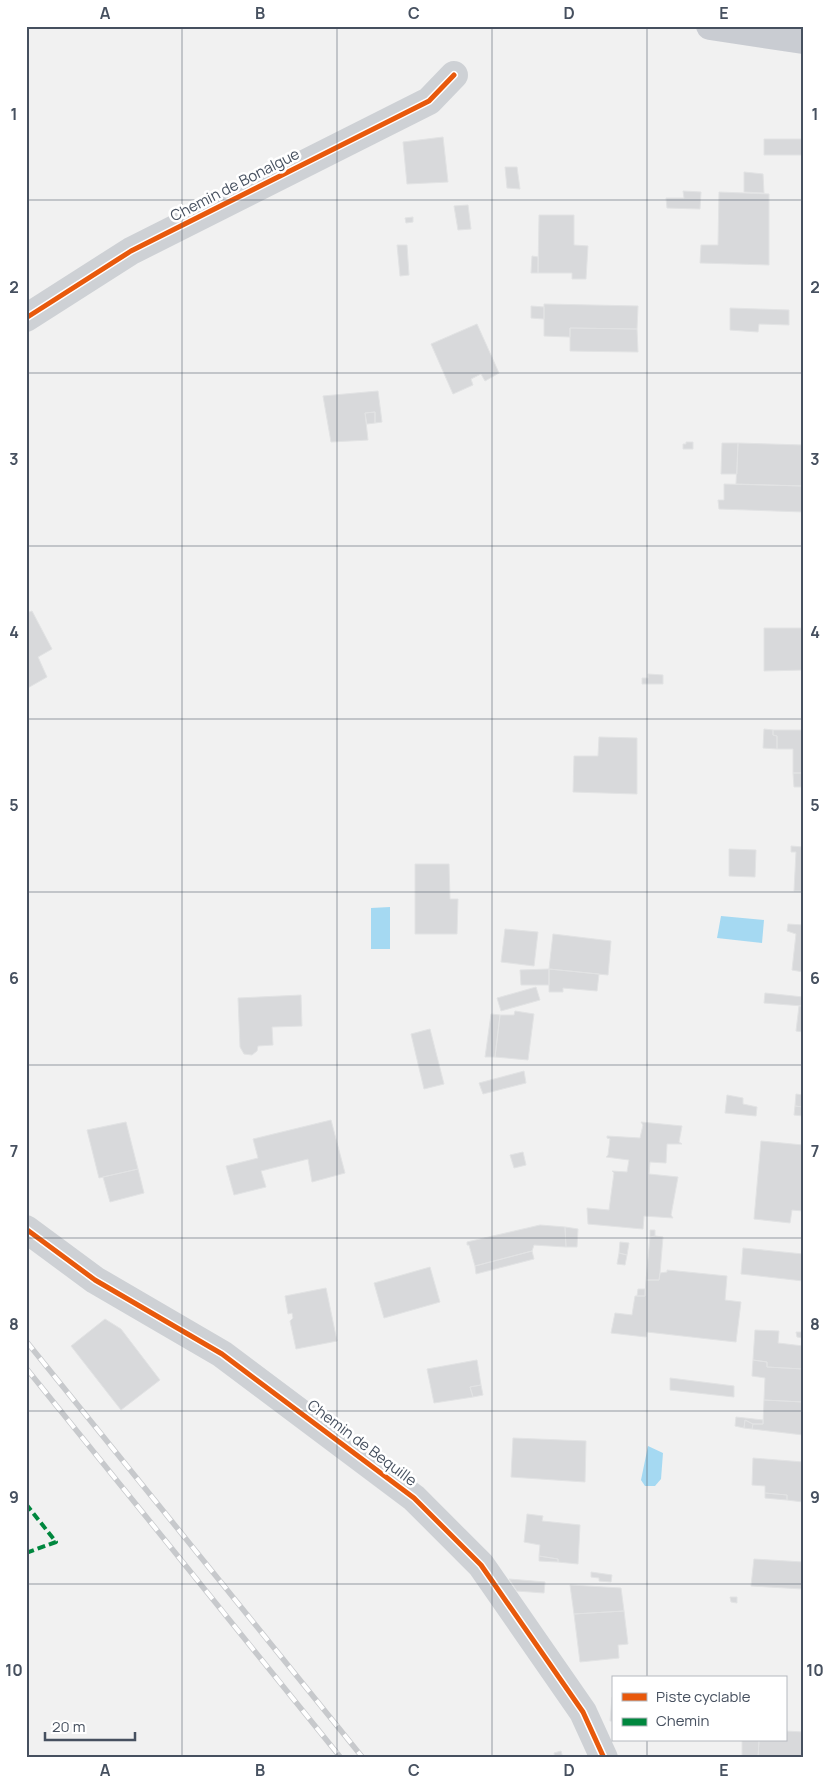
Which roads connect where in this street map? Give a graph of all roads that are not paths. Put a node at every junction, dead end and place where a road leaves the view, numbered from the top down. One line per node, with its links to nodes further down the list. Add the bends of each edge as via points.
1 (710, 26): 2 (main road)
2 (803, 40)
3 (454, 75): 4 (street, Chemin de Bonalgue, via 429,100 131,251)
4 (26, 318)
5 (26, 1229): 6 (street, Chemin de Bequille, via 95,1280 222,1354 414,1498 481,1565 583,1712)
6 (604, 1758)

